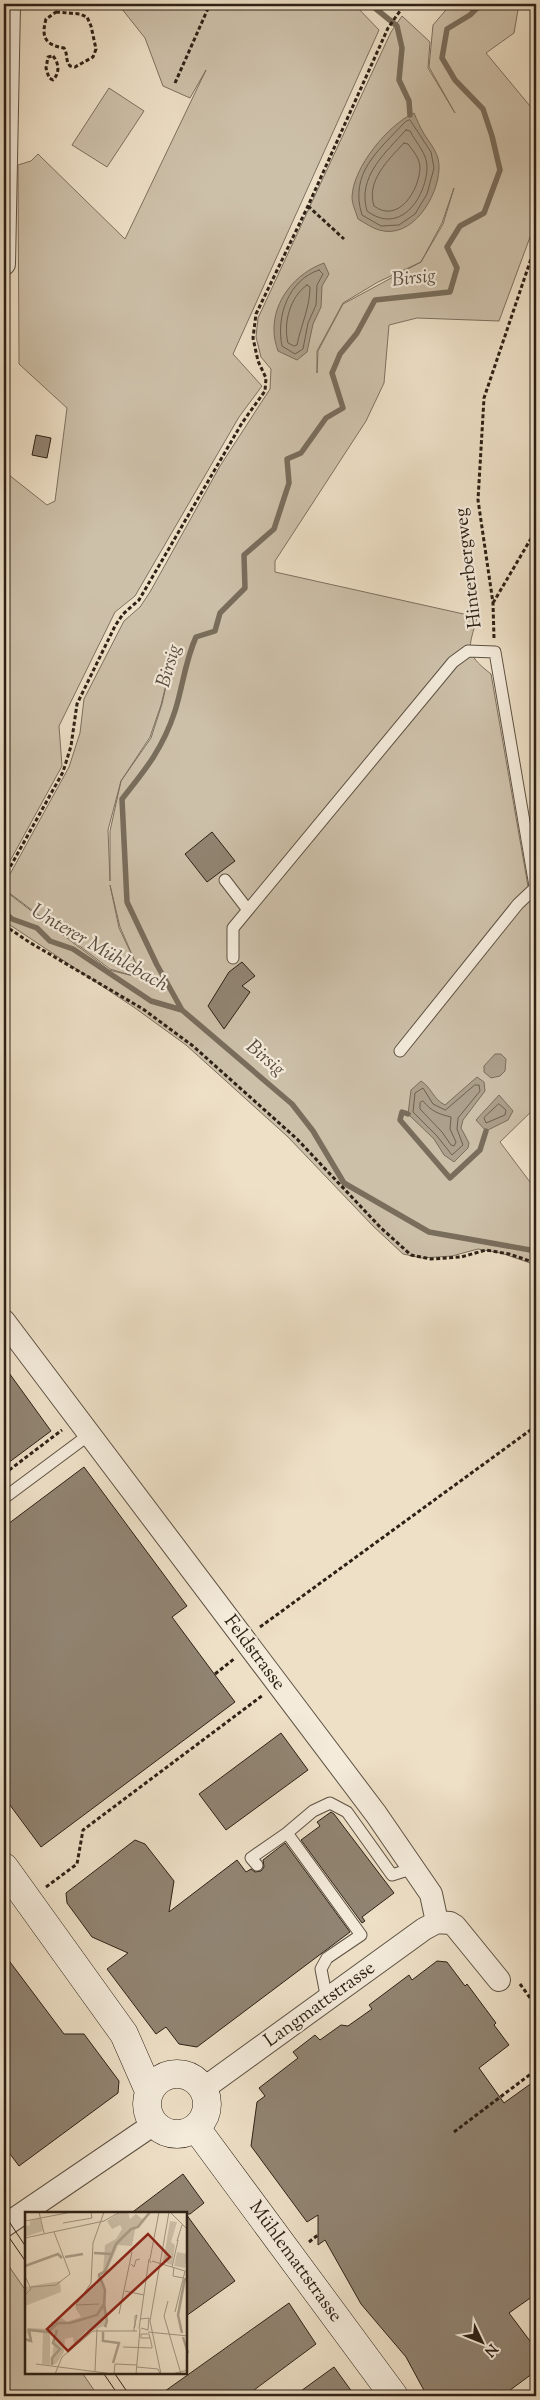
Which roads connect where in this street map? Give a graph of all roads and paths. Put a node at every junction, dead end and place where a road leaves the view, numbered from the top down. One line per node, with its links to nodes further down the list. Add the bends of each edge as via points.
1 (9, 4): 10 (street)
2 (210, 4): 6 (path)
3 (397, 4): 7 (path, via 400,11 388,28)
4 (72, 12): 4 (path, via 87,17 96,49 93,58 75,67 67,63 64,48 46,41 44,26 50,14)
5 (58, 70): 5 (path, via 53,80 49,78 46,68 48,57 53,56)
6 (175, 83)
7 (308, 206): 8 (path); 14 (path, via 256,314 252,338 266,378 265,391 242,422 140,600 123,614 115,626 77,704 71,746 63,772)
8 (344, 239)
9 (536, 244): 12 (path, Hinterbergweg, via 484,398 478,500)
10 (4, 264)
11 (536, 530): 12 (path)
12 (493, 603): 13 (path, Hinterbergweg)
13 (495, 652): 16 (lane, Hinterbergweg); 17 (lane, via 468,651 453,662)
14 (4, 878)
15 (225, 880): 17 (lane)
16 (536, 890): 20 (lane, via 518,904)
17 (248, 910): 19 (lane, via 233,928)
18 (4, 924): 21 (path, via 143,1009 192,1046 297,1139 411,1255 430,1259 454,1258 486,1250)
19 (233, 958)
20 (400, 1051)
21 (536, 1263)
22 (4, 1320): 23 (street, Feldstrasse)
23 (84, 1426): 25 (path); 26 (lane); 27 (street, Feldstrasse)
24 (536, 1426): 27 (path)
25 (4, 1474)
26 (4, 1498)
27 (244, 1640): 28 (street, Feldstrasse)
28 (277, 1684): 32 (street, Feldstrasse); 33 (path, via 82,1830 77,1864)
29 (287, 1833): 30 (lane, via 252,1858); 32 (lane, via 313,1811 330,1803 347,1812 392,1874); 36 (lane, via 361,1935 326,1956 321,1969)
30 (257, 1865)
31 (4, 1867): 33 (main road)
32 (414, 1868): 34 (street, Feldstrasse, via 431,1894)
33 (28, 1900): 38 (main road)
34 (437, 1922): 35 (street, via 456,1926); 36 (street, Langmattstrasse, via 424,1928)
35 (499, 1980)
36 (327, 2000): 39 (street, Langmattstrasse)
37 (536, 2070): 42 (path)
38 (160, 2083): 39 (main road, via 180,2073); 40 (main road, via 147,2108)
39 (204, 2089): 41 (main road, via 208,2106)
40 (154, 2124): 41 (main road, via 174,2134); 43 (street)
41 (196, 2128): 44 (main road, Mühlemattstrasse)
42 (454, 2132)
43 (4, 2226)
44 (394, 2396)

